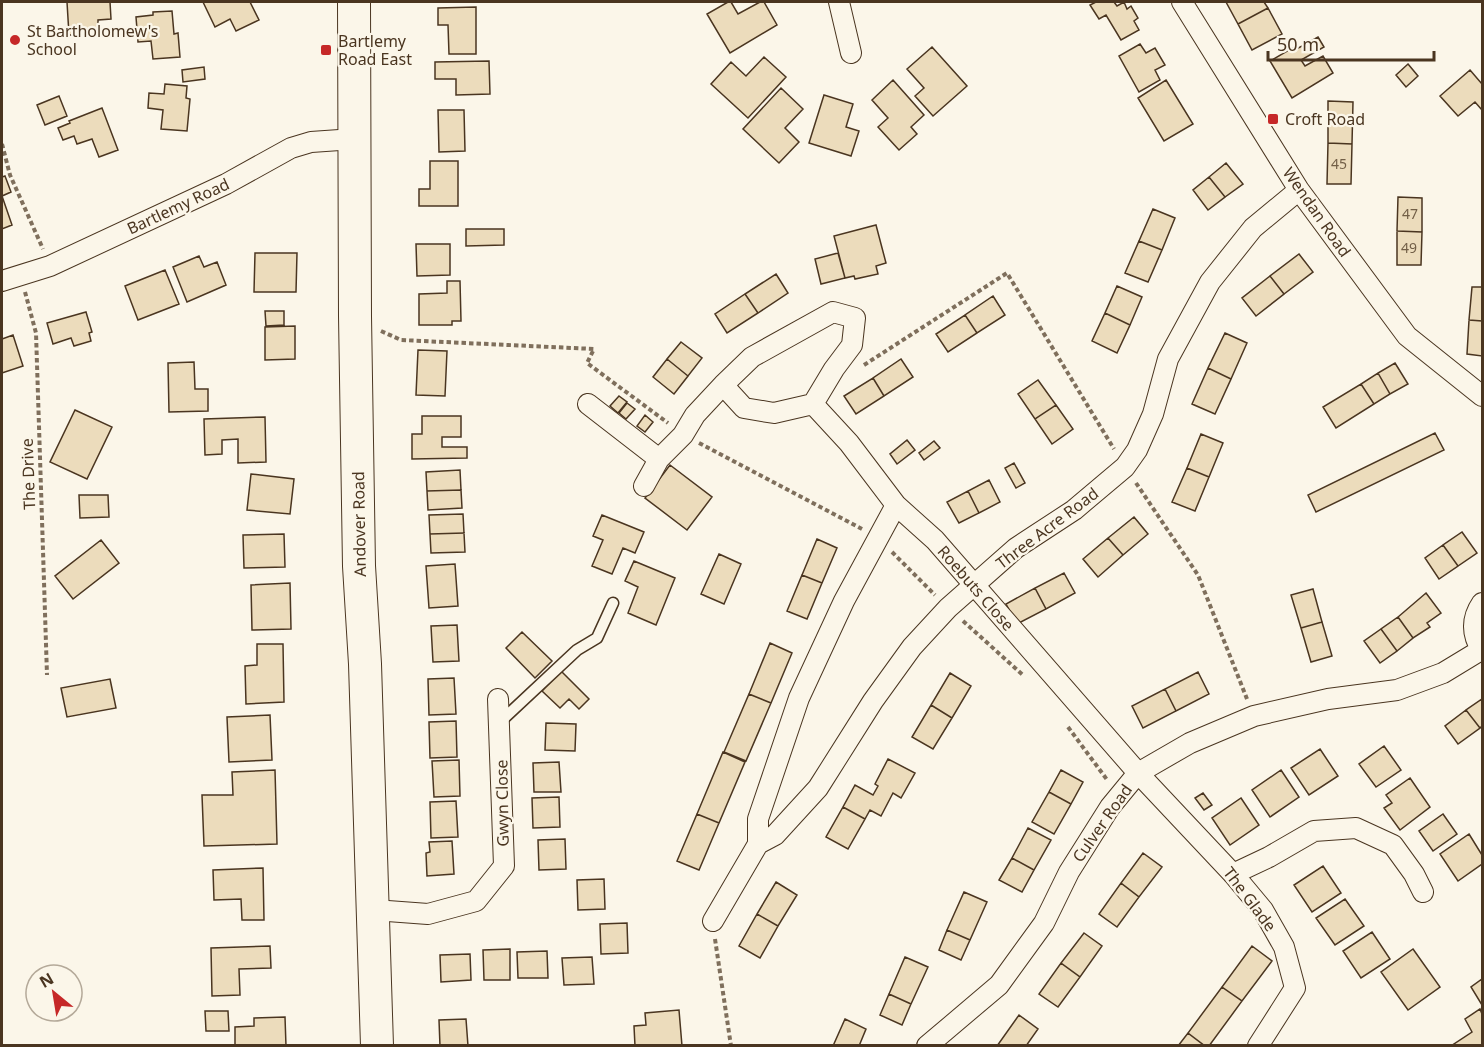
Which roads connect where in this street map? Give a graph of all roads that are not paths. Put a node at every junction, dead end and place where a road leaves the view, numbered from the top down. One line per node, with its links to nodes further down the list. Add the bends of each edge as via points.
1 (354, 2): 5 (main road, Andover Road)
2 (838, 2): 4 (street)
3 (1182, 2): 6 (street, Wendan Road)
4 (851, 53)
5 (354, 139): 7 (street, Bartlemy Road, via 311,142 291,148 226,184 50,266); 25 (main road, Andover Road, via 359,566)
6 (1299, 190): 9 (street, Wendan Road, via 1407,336); 15 (street, Three Acre Road, via 1253,228 1210,282 1168,359 1153,414 1125,467)
7 (2, 281)
8 (723, 385): 11 (street, via 744,408 774,413); 11 (street, via 752,357 833,312 855,318 852,345); 12 (street)
9 (1482, 396)
10 (588, 404): 12 (street)
11 (813, 404): 14 (street, Roebuts Close, via 849,443)
12 (659, 459): 13 (street)
13 (644, 486)
14 (896, 505): 15 (street, Roebuts Close, via 935,540); 22 (street, Three Acre Road, via 844,601 799,698 758,819)
15 (974, 584): 21 (street, Roebuts Close); 22 (street, Three Acre Road, via 912,647 818,788 775,835)
16 (613, 603): 20 (lane, via 597,638 577,650)
17 (1482, 603): 18 (street, Culver Road, via 1475,612 1473,632)
18 (1482, 650): 21 (street, Culver Road, via 1443,673 1397,690 1328,699 1254,716 1190,743)
19 (498, 699): 20 (street, Gwyn Close)
20 (500, 722): 25 (street, Gwyn Close, via 504,866 476,901 428,914)
21 (1138, 773): 23 (street, The Glade); 28 (street, Culver Road, via 1069,872 1044,923 999,985)
22 (758, 844): 26 (street, Three Acre Road)
23 (1233, 873): 24 (street, via 1314,831 1356,828 1393,845); 29 (street, The Glade, via 1263,910 1284,947 1295,987)
24 (1423, 892)
25 (374, 910): 27 (main road, Andover Road)
26 (713, 921)
27 (377, 1046)
28 (927, 1046)
29 (1258, 1046)

